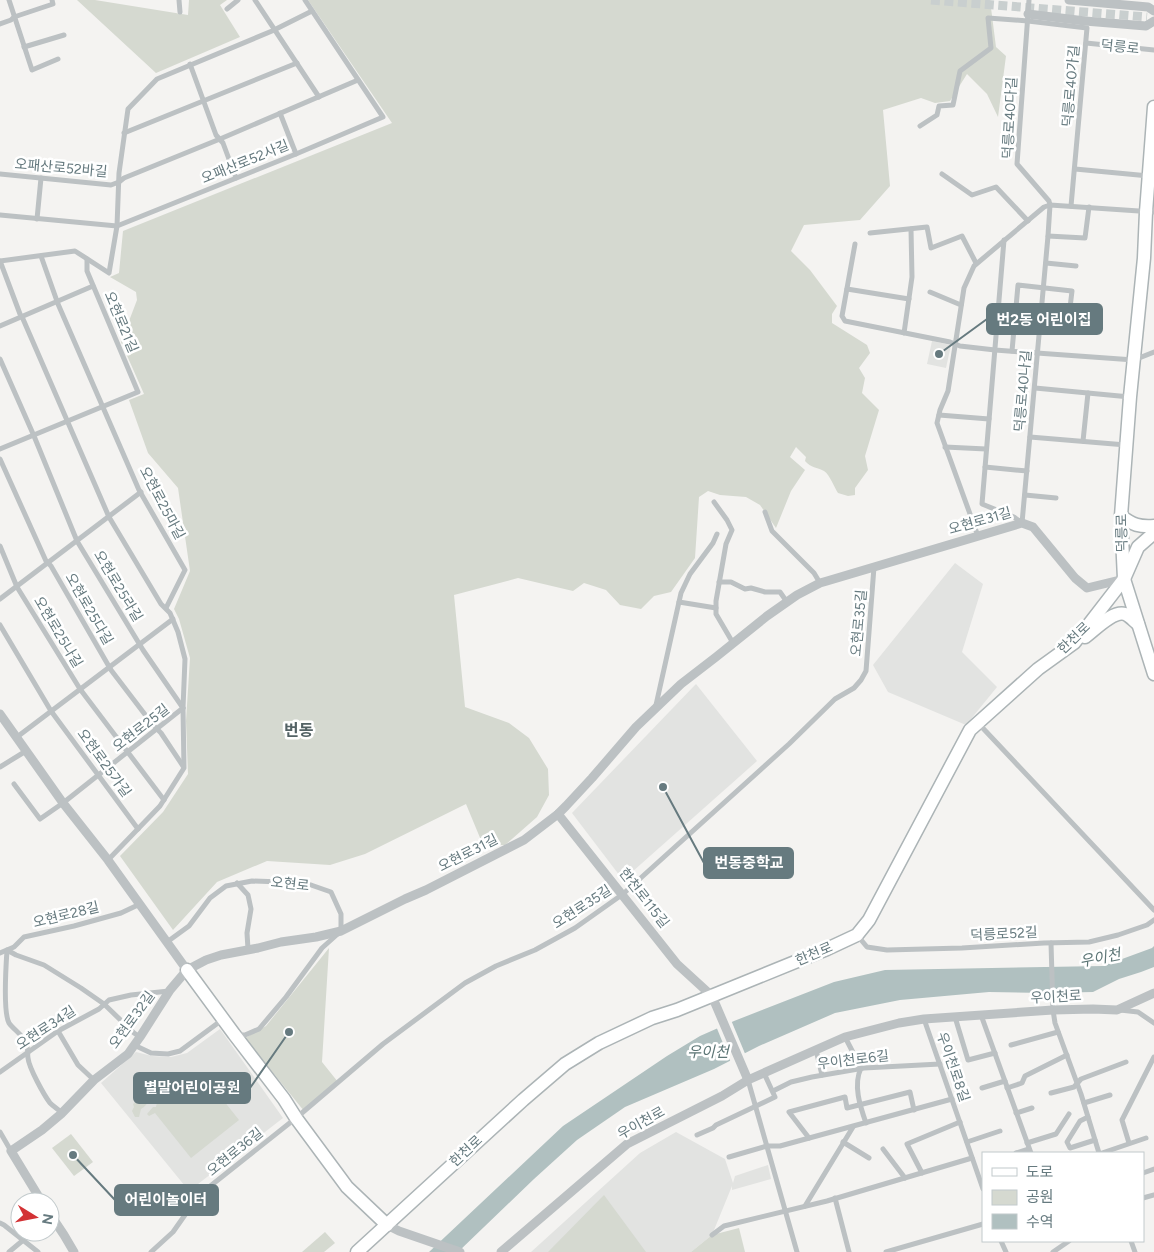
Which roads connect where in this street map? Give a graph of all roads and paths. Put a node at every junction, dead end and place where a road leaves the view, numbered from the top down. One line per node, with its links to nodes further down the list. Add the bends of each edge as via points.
1 (9, 0): 13 (street)
2 (52, 0): 13 (street, via 54,4)
3 (179, 0): 12 (street)
4 (238, 0): 9 (street)
5 (255, 0): 17 (street)
6 (305, 0): 10 (street, 오패산로52사길)
7 (1029, 0): 14 (street, 덕릉로40다길)
8 (1069, 0): 11 (street, via 1148,7)
9 (227, 9)
10 (312, 11): 17 (street); 25 (street, 오패산로52사길)
11 (1154, 11)
12 (180, 12)
13 (14, 17): 16 (street); 20 (street)
14 (1028, 17): 15 (street, via 1146,26); 19 (street, 덕릉로40가길, via 1087,28); 30 (street, via 988,18 991,48 960,71 953,105 939,106 937,115); 42 (street, 덕릉로40다길, via 1017,164)
15 (1152, 18)
16 (0, 24)
17 (275, 29): 23 (street); 24 (street)
18 (64, 35): 20 (street)
19 (1086, 43): 21 (street, 덕릉로); 35 (street, 덕릉로40가길)
20 (24, 47): 22 (street, via 32,70)
21 (1154, 50)
22 (58, 59)
23 (297, 63): 26 (street); 27 (street)
24 (190, 64): 27 (street); 31 (street, via 157,78 128,109)
25 (358, 80): 26 (street); 34 (street, 오패산로52사길, via 382,117)
26 (319, 96): 29 (street)
27 (204, 100): 31 (street); 33 (street)
28 (1154, 107): 32 (main road, 덕릉로)
29 (280, 113): 33 (street); 34 (street)
30 (920, 126)
31 (124, 133): 41 (street)
32 (1153, 134): 38 (main road, 덕릉로)
33 (220, 139): 40 (street); 41 (street)
34 (296, 154): 40 (street, 오패산로52사길)
35 (1075, 169): 38 (street); 43 (street, 덕릉로40가길)
36 (0, 174): 39 (street, 오패산로52바길)
37 (942, 174): 48 (street, via 972,195 996,187)
38 (1149, 176): 45 (main road, 덕릉로)
39 (41, 178): 41 (street, 오패산로52바길, via 111,185); 47 (street)
40 (236, 178): 49 (street, 오패산로52사길)
41 (119, 182): 49 (street)
42 (1050, 205): 43 (street); 48 (street); 52 (street, 덕릉로40나길)
43 (1071, 206): 44 (street)
44 (1089, 207): 45 (street); 52 (street, via 1085,238)
45 (1150, 212): 78 (main road, 덕릉로)
46 (0, 216): 47 (street)
47 (37, 219): 49 (street)
48 (1028, 221): 53 (street)
49 (117, 226): 56 (street, 오현로21길, via 109,272)
50 (911, 229): 51 (street); 58 (street, via 927,227 931,248 962,236); 65 (street)
51 (870, 234)
52 (1048, 236): 59 (street, 덕릉로40나길)
53 (1004, 240): 58 (street); 73 (street)
54 (855, 244): 63 (street)
55 (41, 256): 56 (street, 오현로21길, via 75,251); 57 (street, 오현로21길); 66 (street, 오현로25마길)
56 (87, 259): 61 (street, 오현로21길, via 87,271)
57 (0, 261): 69 (street, 오현로25길)
58 (976, 263): 67 (street, via 964,288)
59 (1046, 263): 60 (street); 62 (street, 덕릉로40나길)
60 (1076, 266)
61 (93, 286): 66 (street); 82 (street, 오현로21길, via 138,392)
62 (1044, 288): 68 (street, 덕릉로40나길); 68 (street, via 1072,291 1069,316); 74 (street, via 1018,285)
63 (847, 289): 65 (street); 71 (street, via 842,316 845,321)
64 (930, 292): 67 (street)
65 (909, 299): 71 (street)
66 (57, 301): 69 (street); 82 (street, 오현로25마길)
67 (961, 305): 72 (street)
68 (1041, 313): 76 (street, 덕릉로40나길)
69 (22, 317): 70 (street); 85 (street, 오현로25길)
70 (0, 326)
71 (904, 333): 72 (street)
72 (955, 344): 73 (street); 83 (street, via 948,391)
73 (994, 350): 74 (street); 84 (street)
74 (1012, 351): 76 (street)
75 (1154, 352): 78 (street)
76 (1038, 353): 78 (street); 79 (street, 덕릉로40나길)
77 (0, 359): 86 (street, 오현로25라길)
78 (1134, 360): 81 (main road, 덕릉로)
79 (1035, 388): 80 (street); 87 (street, 덕릉로40나길)
80 (1088, 393): 81 (street); 88 (street)
81 (1130, 397): 89 (main road, 덕릉로)
82 (104, 406): 85 (street); 96 (street, 오현로25마길)
83 (939, 415): 84 (street); 90 (street, via 937,423)
84 (989, 419): 92 (street)
85 (67, 422): 86 (street); 101 (street, 오현로25길)
86 (34, 436): 91 (street); 108 (street, 오현로25라길)
87 (1030, 437): 88 (street); 95 (street, 덕릉로40나길)
88 (1083, 441): 89 (street)
89 (1127, 445): 102 (main road, 덕릉로)
90 (946, 447): 92 (street); 107 (street)
91 (0, 449)
92 (986, 449): 94 (street)
93 (0, 459): 110 (street, 오현로25다길)
94 (985, 467): 95 (street); 103 (street, via 982,504)
95 (1027, 471): 97 (street, 덕릉로40나길)
96 (141, 492): 101 (street); 119 (street, 오현로25마길, via 185,570)
97 (1025, 495): 98 (street); 103 (street, 덕릉로40나길)
98 (1056, 498)
99 (714, 502): 113 (street, via 732,530)
100 (765, 512): 114 (street, via 772,531 814,573)
101 (109, 516): 108 (street, 오현로25라길); 119 (street, 오현로25길)
102 (1120, 516): 104 (main road, via 1135,525); 112 (main road, 덕릉로)
103 (1022, 523): 107 (street, 오현로31길); 112 (street, 오현로31길, via 1033,527 1087,588)
104 (1154, 526)
105 (1154, 533): 112 (main road, 한천로, via 1138,547)
106 (717, 534): 117 (street, via 690,574)
107 (978, 536): 111 (street, 오현로31길)
108 (77, 541): 110 (street, 오현로25다길); 126 (street, 오현로25라길)
109 (0, 546): 115 (street, 오현로25나길)
110 (48, 563): 115 (street, 오현로25나길); 127 (street, 오현로25다길)
111 (874, 567): 114 (street, 오현로31길); 149 (street, 오현로35길, via 866,671 861,680 836,699)
112 (1124, 579): 122 (main road, 덕릉로); 125 (main road, 한천로)
113 (719, 582): 118 (street, via 731,582 745,589 780,592); 120 (street)
114 (820, 584): 118 (street, 오현로31길)
115 (17, 586): 116 (street); 129 (street, 오현로25나길)
116 (0, 599)
117 (679, 602): 120 (street); 131 (street)
118 (787, 602): 124 (street, 오현로31길)
119 (166, 608): 121 (street, 오현로25길)
120 (716, 608): 124 (street, via 716,614)
121 (173, 619): 126 (street, 오현로25라길); 130 (street, 오현로25길, via 185,659)
122 (1138, 624): 125 (main road, via 1125,614 1116,614); 128 (main road, 덕릉로)
123 (0, 625): 132 (street, 오현로25가길)
124 (733, 643): 131 (street, 오현로31길, via 680,684)
125 (1074, 643): 134 (main road, 한천로, via 1038,669)
126 (139, 644): 127 (street, 오현로25다길); 130 (street, 오현로25라길)
127 (109, 667): 129 (street, 오현로25나길); 135 (street, 오현로25다길)
128 (1153, 668)
129 (80, 690): 132 (street); 138 (street, 오현로25나길)
130 (183, 708): 135 (street, 오현로25길); 140 (street)
131 (656, 708): 145 (street, 오현로31길)
132 (51, 711): 136 (street); 141 (street, 오현로25가길)
133 (0, 714): 136 (street)
134 (977, 723): 151 (street); 154 (main road, 한천로, via 970,730)
135 (158, 730): 138 (street, 오현로25길); 140 (street, 오현로25다길)
136 (16, 737): 137 (street)
137 (26, 751): 139 (street); 144 (street)
138 (128, 753): 141 (street, 오현로25길); 143 (street, 오현로25나길)
139 (0, 767)
140 (184, 768): 143 (street)
141 (99, 775): 144 (street, 오현로25길); 146 (street, 오현로25가길)
142 (14, 784): 144 (street, via 40,819)
143 (164, 800): 146 (street)
144 (63, 803): 147 (street)
145 (558, 814): 149 (street, 한천로115길); 153 (street, 오현로31길, via 524,840)
146 (138, 829): 147 (street)
147 (108, 860): 150 (street)
148 (237, 884): 153 (street, 오현로, via 252,881 311,885 331,892 341,914); 155 (street, 오현로, via 226,886 210,898 190,926); 157 (street, via 248,895 251,909)
149 (623, 894): 163 (street, 한천로115길, via 677,964); 211 (street, 오현로35길, via 575,928 465,983 383,1044)
150 (140, 904): 155 (street); 158 (street, 오현로28길, via 121,913 24,937)
151 (1154, 910)
152 (1154, 920): 156 (street, 덕릉로52길, via 1118,935 1089,942)
153 (341, 931): 157 (street, 오현로31길); 176 (street, via 322,948 259,1029 245,1035)
154 (857, 935): 156 (street, 덕릉로52길, via 867,947 887,950); 163 (main road, 한천로)
155 (168, 942): 160 (street)
156 (1051, 943): 166 (street)
157 (248, 949): 160 (street, 오현로31길, via 206,960)
158 (7, 950): 159 (street, 오현로28길); 165 (street, 오현로34길, via 44,965); 182 (street, via 6,1010 9,1022 22,1035)
159 (0, 953)
160 (187, 970): 161 (street, 오현로32길); 171 (main road)
161 (170, 990): 165 (street, 오현로34길, via 131,995); 177 (street, 오현로32길)
162 (1154, 992): 164 (street, 우이천로)
163 (712, 996): 193 (street); 242 (main road, 한천로, via 616,1034 565,1064)
164 (1142, 998): 167 (street, 우이천로); 168 (street)
165 (104, 1004): 174 (street, 오현로34길); 177 (street, 오현로34길)
166 (1053, 1010): 167 (street, 우이천로); 169 (street, 우이천로); 175 (street)
167 (1117, 1010): 168 (street)
168 (1138, 1012): 173 (street)
169 (981, 1015): 170 (street, 우이천로); 183 (street)
170 (955, 1017): 172 (street, 우이천로); 183 (street, via 968,1060)
171 (223, 1019): 176 (main road); 179 (street, via 180,1051 151,1053)
172 (924, 1019): 178 (street, 우이천로); 187 (street, 우이천로8길)
173 (1154, 1023)
174 (58, 1031): 182 (street, 오현로34길); 192 (street, via 78,1065)
175 (1058, 1032): 180 (street); 184 (street)
176 (234, 1034): 211 (main road)
177 (140, 1037): 179 (street, 오현로32길)
178 (845, 1037): 181 (street, 우이천로); 188 (street)
179 (134, 1045): 192 (street, 오현로32길, via 128,1054)
180 (1012, 1045)
181 (816, 1050): 190 (street, 우이천로); 191 (street)
182 (28, 1052): 189 (street, 오현로34길); 207 (street, via 30,1066 41,1088)
183 (995, 1053): 194 (street)
184 (1067, 1055): 195 (street); 197 (street)
185 (1154, 1057): 223 (street, via 1122,1120)
186 (1126, 1062): 195 (street, via 1081,1079)
187 (940, 1064): 188 (street, 우이천로6길); 201 (street, 우이천로8길)
188 (860, 1068): 191 (street, 우이천로6길); 203 (street)
189 (0, 1072)
190 (764, 1073): 193 (street, 우이천로); 199 (street)
191 (822, 1075): 199 (street, 우이천로6길, via 791,1082)
192 (94, 1080): 207 (street, 오현로32길)
193 (748, 1080): 204 (street); 256 (street, 우이천로, via 627,1144)
194 (1005, 1081): 196 (street); 197 (street)
195 (1078, 1084): 198 (street); 202 (street)
196 (982, 1088)
197 (1008, 1088): 208 (street)
198 (1051, 1093)
199 (774, 1094): 204 (street, 우이천로6길)
200 (1110, 1096): 202 (street)
201 (952, 1099): 206 (street); 212 (street, 우이천로8길)
202 (1084, 1103): 210 (street)
203 (860, 1105): 206 (street, via 910,1092); 213 (street); 218 (street, via 847,1108 845,1097 789,1112)
204 (756, 1106): 217 (street, 우이천로6길); 224 (street)
205 (1032, 1108): 208 (street)
206 (914, 1110): 213 (street)
207 (62, 1112): 227 (street, 오현로32길)
208 (1016, 1113): 226 (street)
209 (1069, 1114): 226 (street, via 1056,1134)
210 (1088, 1117): 220 (street); 220 (street, via 1080,1121 1067,1142 1070,1148)
211 (296, 1118): 242 (main road, via 347,1187); 253 (street, 오현로36길, via 199,1195 172,1232)
212 (960, 1122): 222 (street, 우이천로8길); 235 (street, 우이천로8길, via 907,1144)
213 (866, 1123): 214 (street)
214 (853, 1126): 218 (street); 221 (street)
215 (1000, 1131): 222 (street)
216 (0, 1132): 227 (street)
217 (697, 1135)
218 (809, 1138): 224 (street)
219 (1146, 1138): 223 (street)
220 (1095, 1140): 228 (street)
221 (843, 1142): 231 (street); 240 (street)
222 (967, 1142): 232 (street, 우이천로8길)
223 (1129, 1143): 229 (street)
224 (767, 1146): 230 (street); 241 (street)
225 (883, 1149): 236 (street)
226 (1029, 1149)
227 (11, 1152): 238 (street)
228 (1100, 1152)
229 (1103, 1152)
230 (729, 1157)
231 (869, 1158)
232 (972, 1158): 234 (street, 우이천로8길); 235 (street)
233 (982, 1163): 234 (street)
234 (975, 1166): 237 (street, 우이천로8길)
235 (922, 1173): 236 (street)
236 (905, 1178): 239 (street)
237 (982, 1186)
238 (36, 1192)
239 (835, 1198): 240 (street); 258 (street)
240 (805, 1206): 241 (street)
241 (786, 1212): 245 (street, via 724,1226); 257 (street)
242 (387, 1224): 254 (main road, 한천로); 255 (street)
243 (982, 1224): 250 (street)
244 (60, 1230): 249 (street)
245 (712, 1235)
246 (22, 1242): 251 (street)
247 (26, 1242): 252 (street)
248 (1068, 1242): 260 (street)
249 (72, 1251)
250 (896, 1251): 259 (street)
251 (9, 1252)
252 (38, 1252)
253 (151, 1252)
254 (356, 1252)
255 (460, 1252)
256 (501, 1252)
257 (797, 1252)
258 (849, 1252)
259 (886, 1252)
260 (1053, 1252)

